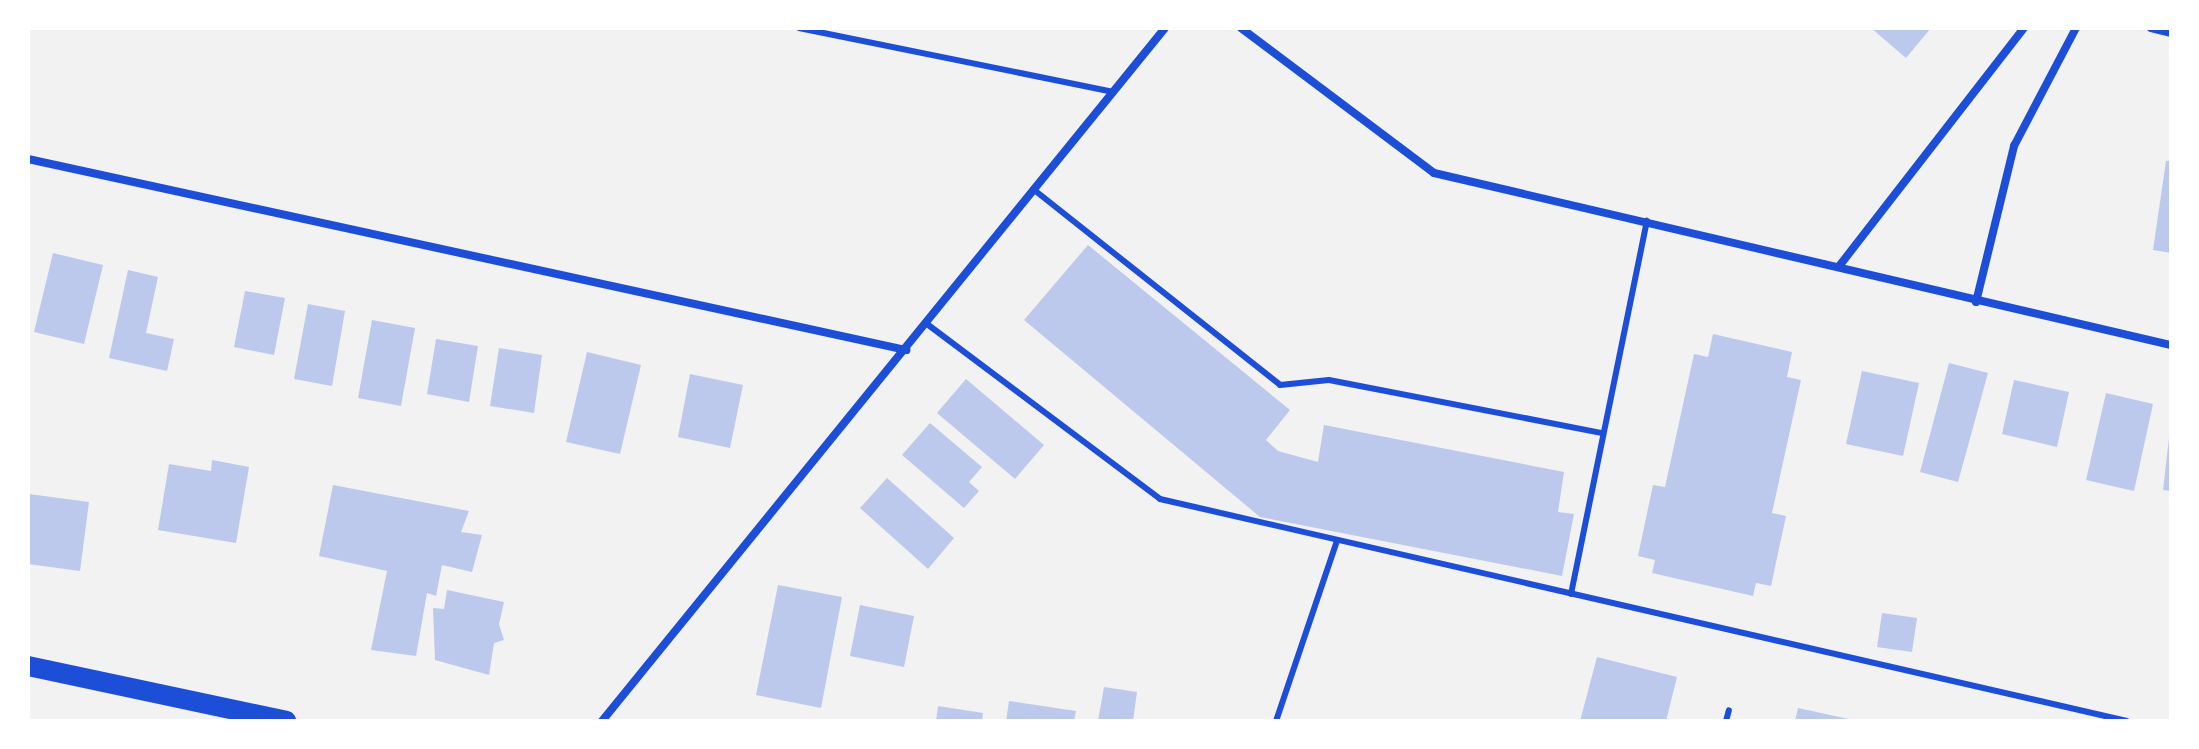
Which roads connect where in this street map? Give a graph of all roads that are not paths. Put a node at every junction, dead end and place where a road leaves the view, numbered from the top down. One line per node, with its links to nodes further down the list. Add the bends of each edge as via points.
1 (799, 28): 8 (lane)
2 (1165, 28): 8 (street)
3 (1241, 28): 11 (street, via 1434,173)
4 (2024, 28): 12 (street)
5 (2076, 28): 13 (street, via 2014,146)
6 (2151, 28): 7 (street)
7 (2171, 33)
8 (1114, 92): 10 (street)
9 (28, 159): 16 (street)
10 (1033, 189): 14 (street); 17 (lane, via 1280,385 1329,380)
11 (1647, 221): 12 (street); 17 (lane)
12 (1840, 265): 13 (street)
13 (1976, 302): 15 (street)
14 (927, 324): 16 (street); 18 (lane, via 1139,490)
15 (2171, 345)
16 (906, 350): 23 (street)
17 (1601, 433): 19 (lane)
18 (1337, 541): 19 (lane); 24 (lane)
19 (1571, 594): 26 (lane)
20 (28, 666): 22 (main road)
21 (1729, 710): 25 (lane)
22 (286, 721)
23 (602, 721)
24 (1276, 721)
25 (1726, 721)
26 (2127, 721)

